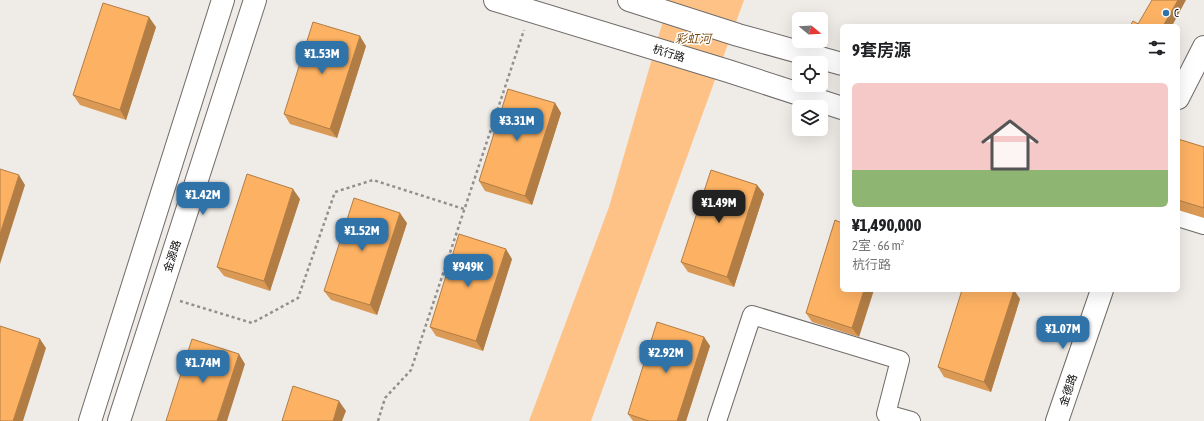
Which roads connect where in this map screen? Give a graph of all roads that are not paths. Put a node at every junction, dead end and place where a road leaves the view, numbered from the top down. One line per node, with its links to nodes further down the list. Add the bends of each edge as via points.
1 (223, 0): 13 (street)
2 (255, 0): 14 (street, 金源路)
3 (495, 0): 8 (street, 杭行路)
4 (629, 0): 6 (street)
5 (1204, 47): 7 (street)
6 (840, 63)
7 (1180, 94)
8 (840, 107)
9 (1180, 216): 10 (street)
10 (1204, 223)
11 (1101, 292): 17 (street, 金德路)
12 (885, 413): 15 (street, via 900,360 752,315); 16 (street)
13 (90, 421)
14 (119, 421)
15 (717, 421)
16 (911, 421)
17 (1057, 421)

